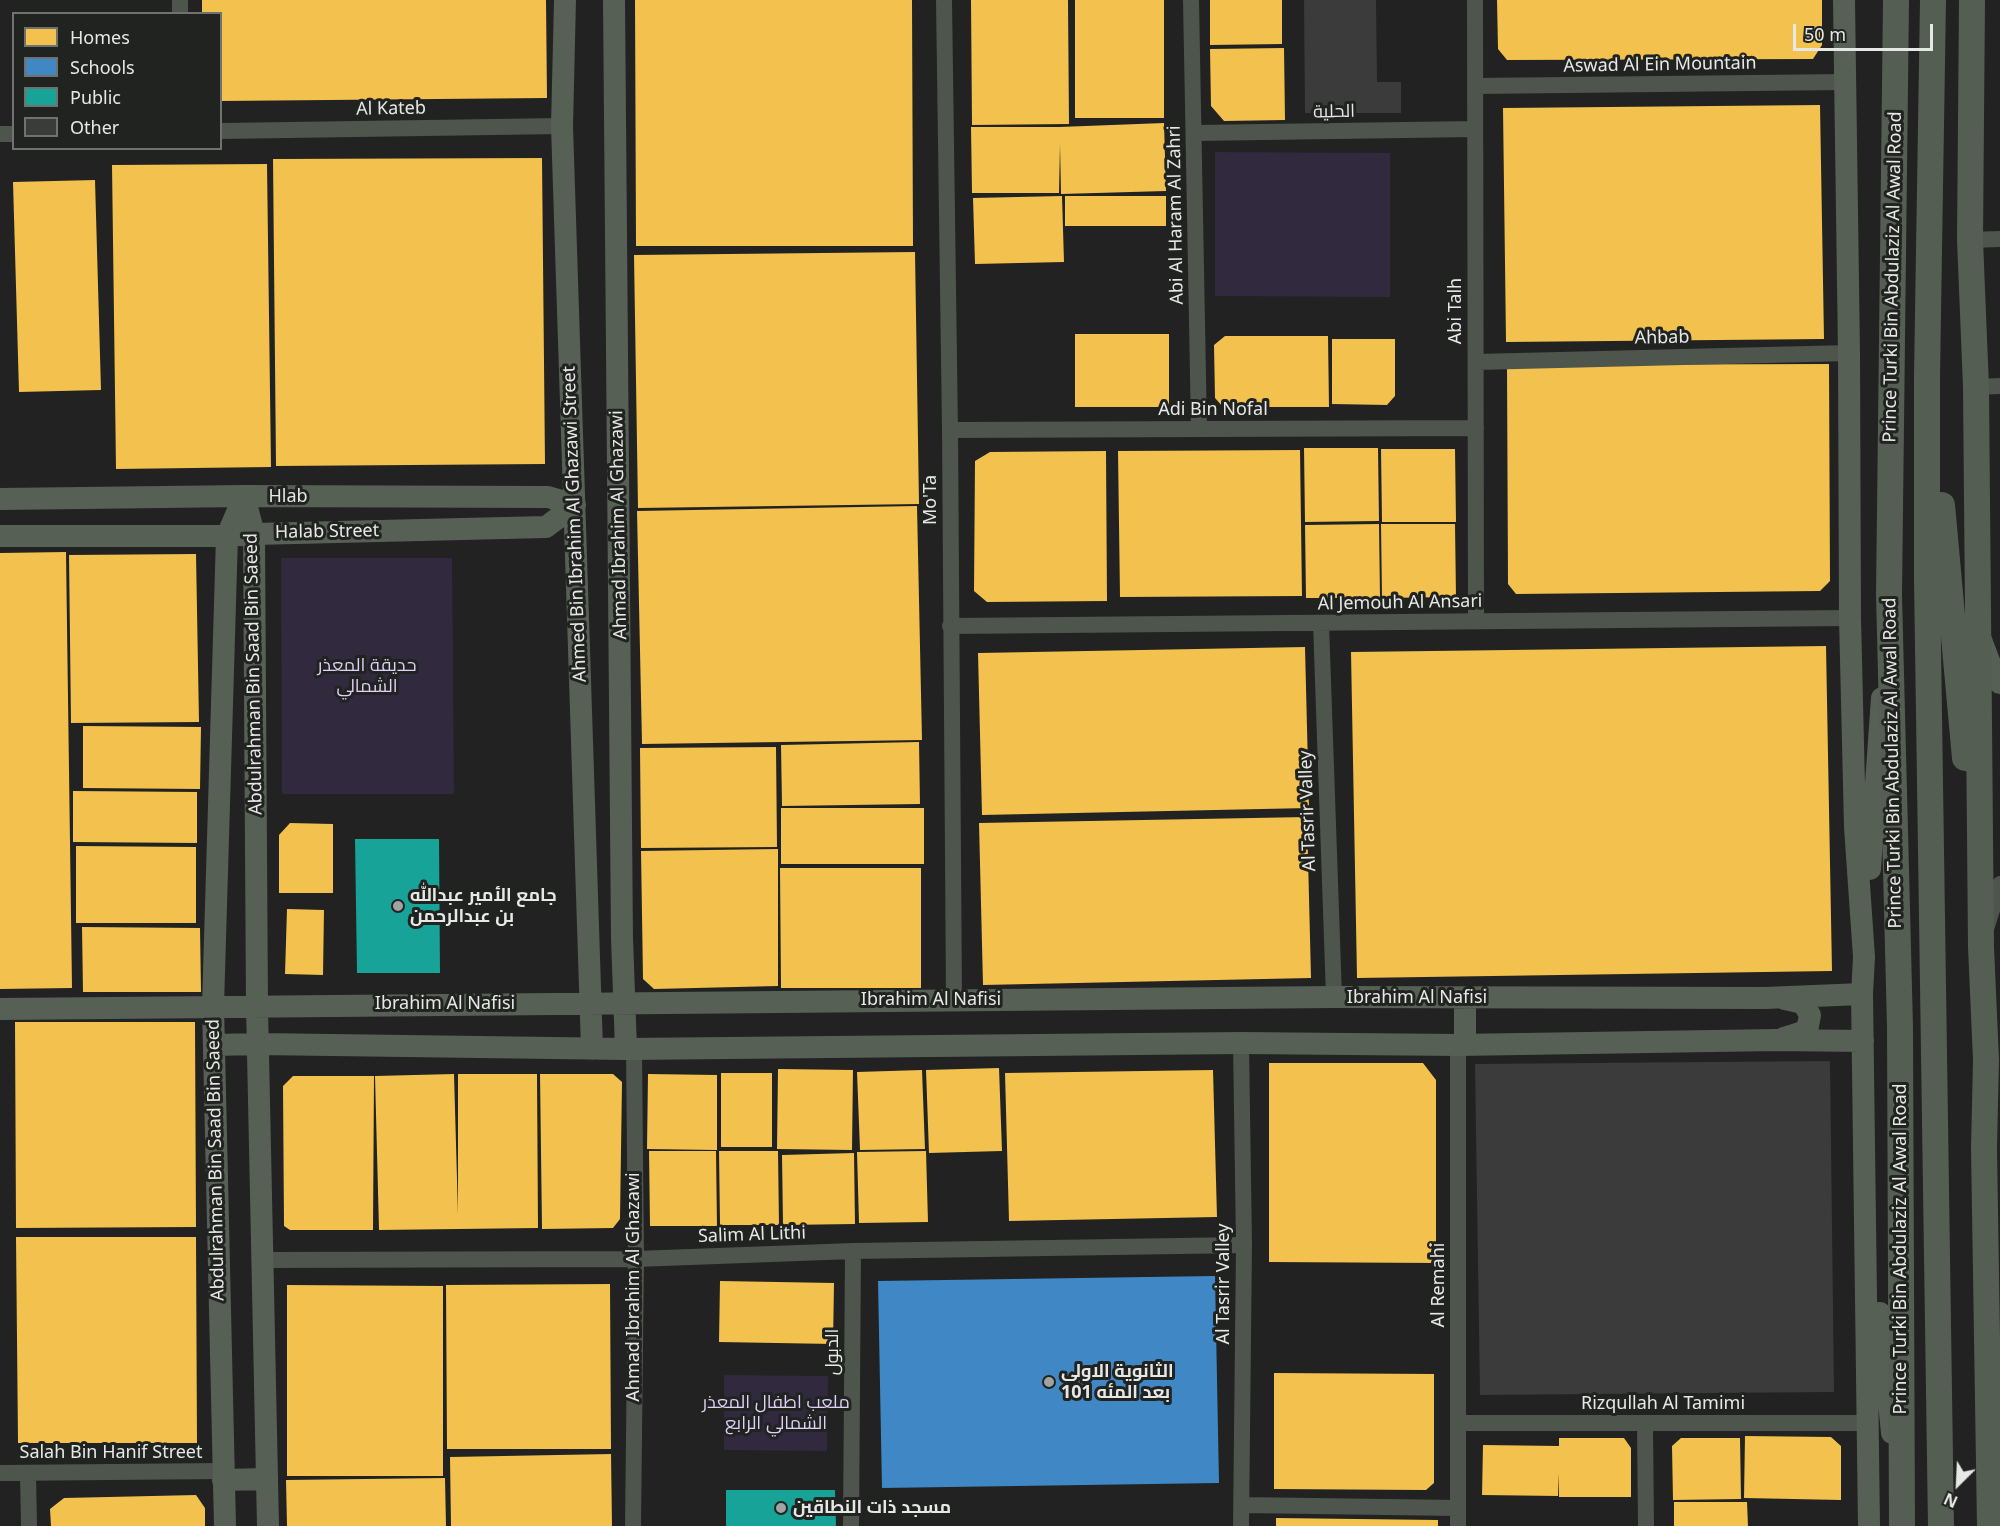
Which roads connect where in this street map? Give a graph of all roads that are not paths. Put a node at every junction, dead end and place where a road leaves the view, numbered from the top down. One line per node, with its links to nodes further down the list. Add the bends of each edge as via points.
1 (565, 0): 12 (street, Ahmed Bin Ibrahim Al Ghazawi Street)
2 (614, 0): 46 (street, Ahmad Ibrahim Al Ghazawi)
3 (944, 0): 24 (street, Mo'Ta)
4 (1191, 0): 15 (street, Abi Al Haram Al Zahri)
5 (1475, 0): 11 (street, Abi Talh)
6 (1844, 0): 10 (street)
7 (1896, 0): 31 (main road, Prince Turki Bin Abdulaziz Al Awal Road)
8 (1933, 0): 20 (main road, Prince Turki Bin Abdulaziz Al Awal Road)
9 (1972, 0): 17 (main road)
10 (1845, 82): 11 (street, Aswad Al Ein Mountain); 18 (street)
11 (1475, 86): 13 (street, Abi Talh)
12 (562, 126): 14 (street, Al Kateb); 27 (street, Ahmed Bin Ibrahim Al Ghazawi Street)
13 (1475, 129): 15 (street, الحلية); 19 (street, Abi Talh)
14 (222, 131)
15 (1194, 133): 23 (street, Abi Al Haram Al Zahri)
16 (2000, 239): 17 (street)
17 (1970, 240): 21 (main road)
18 (1849, 353): 19 (street, Ahbab); 32 (street)
19 (1476, 362): 22 (street, Abi Talh)
20 (1927, 376): 39 (main road); 85 (main road, Prince Turki Bin Abdulaziz Al Awal Road)
21 (1988, 387): 36 (main road)
22 (1476, 428): 23 (street, Adi Bin Nofal); 33 (street, Abi Talh)
23 (1199, 429): 24 (street, Adi Bin Nofal)
24 (950, 430): 35 (street, Mo'Ta)
25 (244, 496): 26 (street, Hlab); 27 (street, Hlab, via 548,497); 28 (street, Abdulrahman Bin Saad Bin Saeed); 30 (street, Abdulrahman Bin Saad Bin Saeed)
26 (0, 499)
27 (575, 505): 28 (street, Halab Street, via 546,527); 47 (street, Ahmed Bin Ibrahim Al Ghazawi Street)
28 (254, 534): 30 (street, Halab Street); 49 (street, Abdulrahman Bin Saad Bin Saeed)
29 (0, 536): 30 (street, Halab Street)
30 (226, 536): 48 (street, Abdulrahman Bin Saad Bin Saeed)
31 (1889, 595): 40 (street); 84 (main road, Prince Turki Bin Abdulaziz Al Awal Road, via 1900,1028)
32 (1850, 618): 33 (street, Al Jemouh Al Ansari); 40 (street, via 1855,827)
33 (1476, 621): 34 (street, Al Jemouh Al Ansari)
34 (1321, 623): 35 (street, Al Jemouh Al Ansari); 42 (street, Al Tasrir Valley)
35 (950, 626): 45 (street, Mo'Ta)
36 (1978, 632): 37 (street); 39 (main road)
37 (2000, 683)
38 (2000, 884): 39 (street)
39 (1981, 947): 59 (main road)
40 (1864, 957): 41 (street)
41 (1862, 994): 44 (street, Ibrahim Al Nafisi); 52 (street)
42 (1334, 997): 43 (street, Ibrahim Al Nafisi); 45 (street, Ibrahim Al Nafisi)
43 (1465, 998): 44 (street, Ibrahim Al Nafisi); 56 (street)
44 (1764, 998): 51 (street, via 1803,1003 1810,1016 1803,1032)
45 (954, 1000): 46 (street, Ibrahim Al Nafisi)
46 (624, 1002): 47 (street, Ibrahim Al Nafisi); 58 (street, Ahmad Ibrahim Al Ghazawi)
47 (591, 1003): 49 (street, Ibrahim Al Nafisi); 57 (street, Ahmed Bin Ibrahim Al Ghazawi Street)
48 (213, 1006): 49 (street, Ibrahim Al Nafisi); 50 (street, Ibrahim Al Nafisi); 55 (street, Abdulrahman Bin Saad Bin Saeed)
49 (257, 1006): 54 (street, Abdulrahman Bin Saad Bin Saeed)
50 (0, 1009)
51 (1776, 1040): 52 (street); 56 (street)
52 (1863, 1041): 61 (street)
53 (1240, 1043): 56 (street); 58 (street); 62 (street, Al Tasrir Valley)
54 (258, 1044): 55 (street); 57 (street); 65 (street, Abdulrahman Bin Saad Bin Saeed)
55 (214, 1045): 71 (street, Abdulrahman Bin Saad Bin Saeed)
56 (1462, 1045): 66 (street, Al Remahi)
57 (592, 1048): 58 (street)
58 (630, 1049): 64 (street, Ahmad Ibrahim Al Ghazawi)
59 (1993, 1066): 60 (main road)
60 (1992, 1156): 86 (main road)
61 (1864, 1166): 67 (street); 84 (street)
62 (1244, 1245): 63 (street, Salim Al Lithi); 73 (street, Al Tasrir Valley)
63 (853, 1251): 64 (street, Salim Al Lithi); 79 (street, الدبول)
64 (636, 1259): 65 (street, Salim Al Lithi); 78 (street, Ahmad Ibrahim Al Ghazawi)
65 (261, 1260): 72 (street, Abdulrahman Bin Saad Bin Saeed)
66 (1458, 1423): 68 (street, Rizqullah Al Tamimi); 74 (street, Al Remahi)
67 (1868, 1423): 68 (street, Rizqullah Al Tamimi); 83 (street)
68 (1645, 1424): 82 (street)
69 (0, 1473): 70 (street, Salah Bin Hanif Street)
70 (28, 1473): 71 (street, Salah Bin Hanif Street); 75 (street)
71 (223, 1476): 72 (street); 76 (street, Abdulrahman Bin Saad Bin Saeed)
72 (267, 1479): 77 (street, Abdulrahman Bin Saad Bin Saeed)
73 (1242, 1505): 74 (street); 80 (street, Al Tasrir Valley)
74 (1458, 1508): 81 (street, Al Remahi)
75 (29, 1526)
76 (225, 1526)
77 (268, 1526)
78 (633, 1526)
79 (851, 1526)
80 (1241, 1526)
81 (1458, 1526)
82 (1646, 1526)
83 (1869, 1526)
84 (1901, 1526)
85 (1941, 1526)
86 (1990, 1526)

